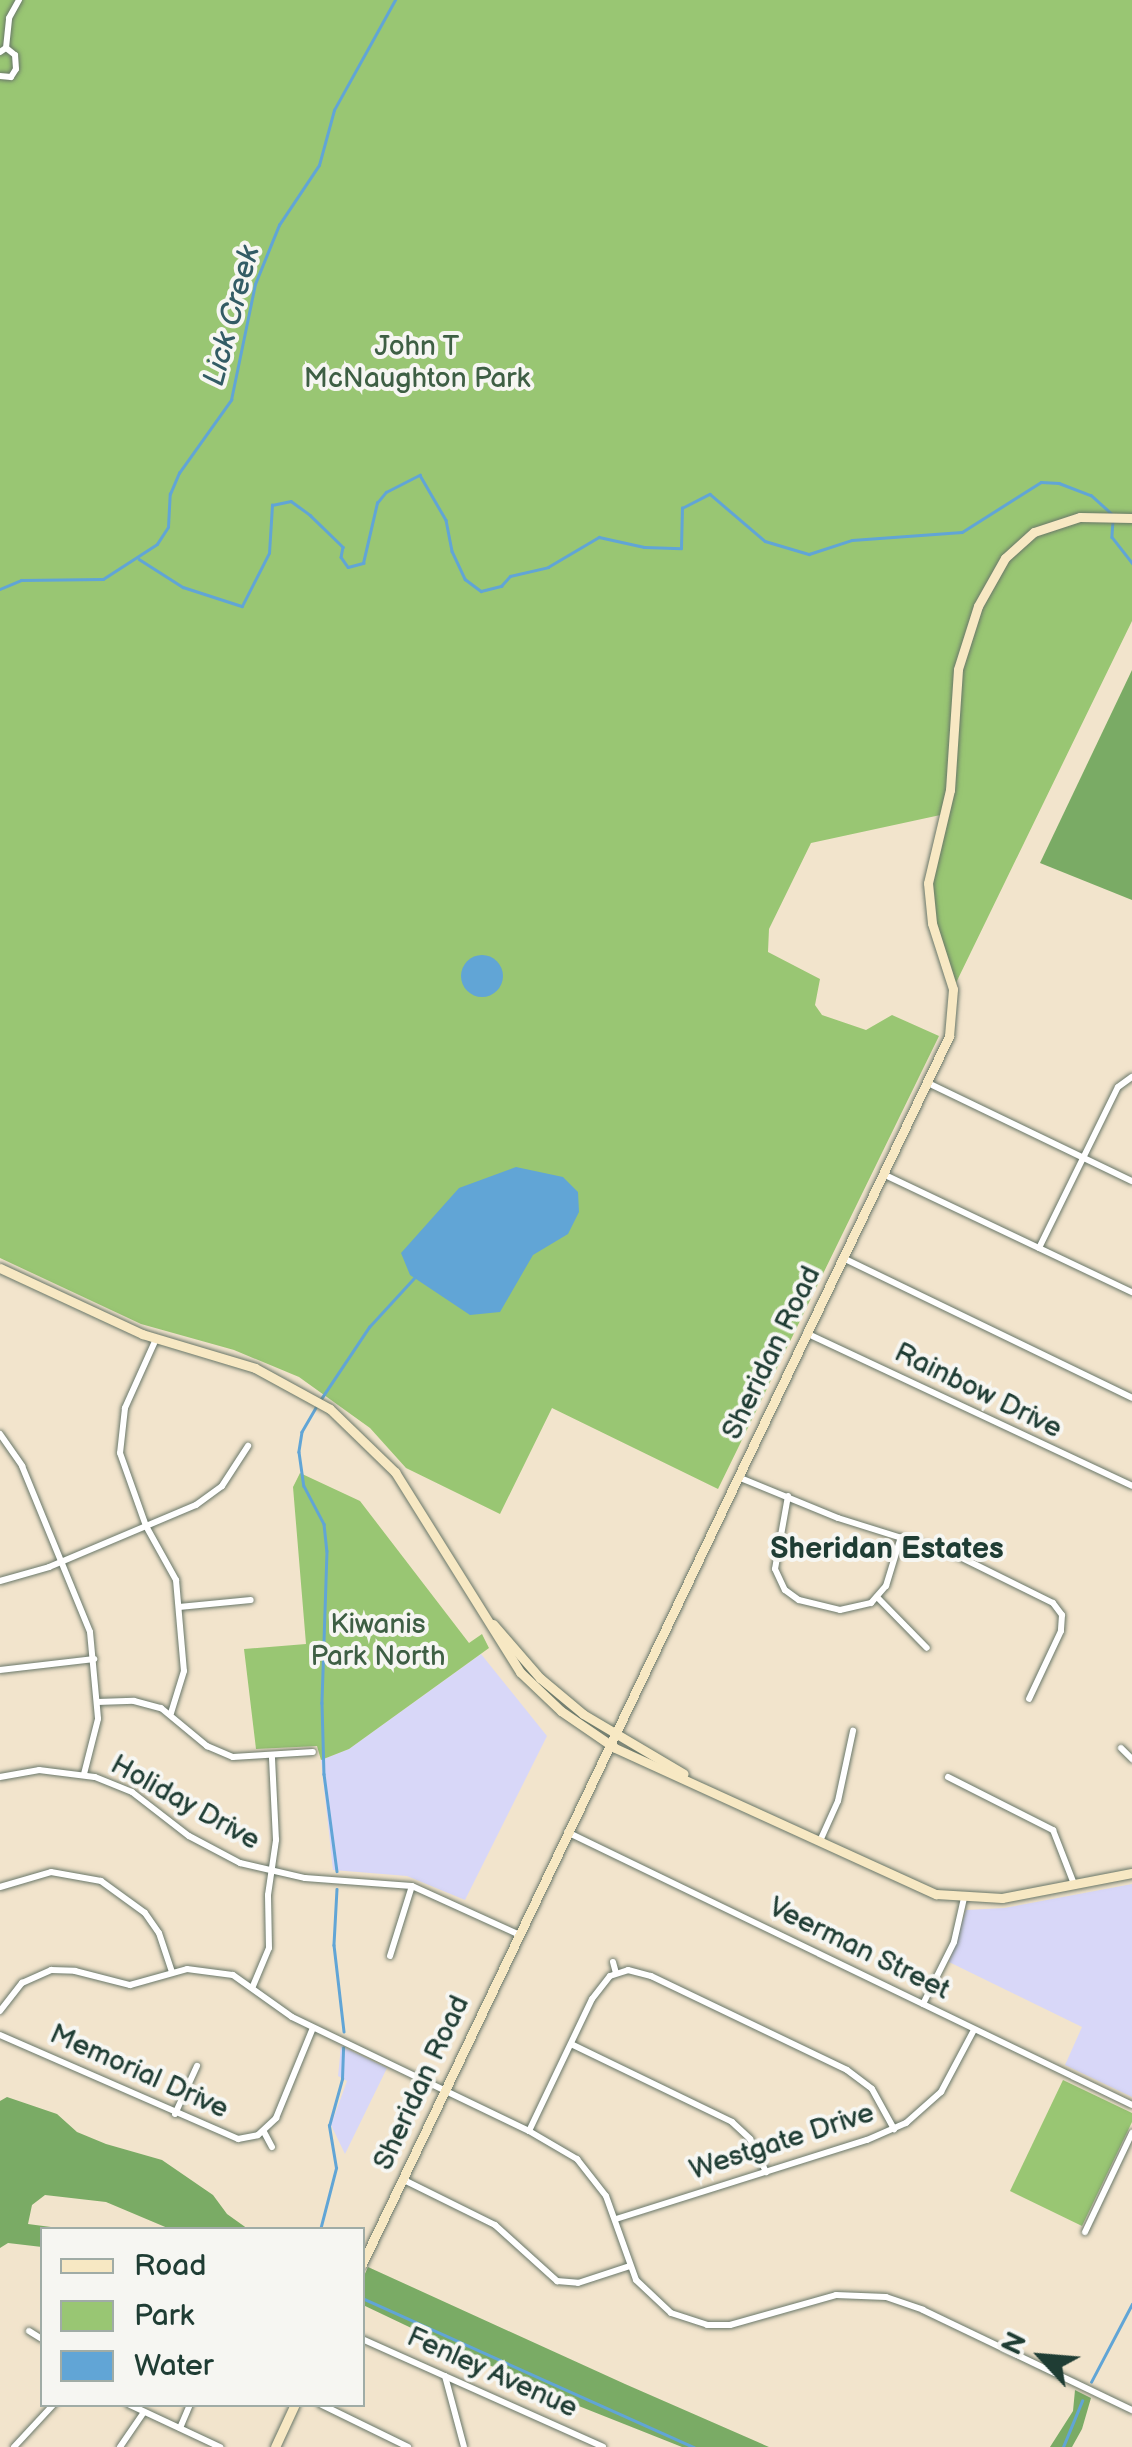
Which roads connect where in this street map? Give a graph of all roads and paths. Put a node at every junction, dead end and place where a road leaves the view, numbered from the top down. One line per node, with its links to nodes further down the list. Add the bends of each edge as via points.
1 (19, 0): 2 (street)
2 (3, 50): 3 (street, via 14,55 16,68 11,78)
3 (0, 76)
4 (1132, 518): 6 (main road, Sheridan Road, via 1057,522 1018,544 993,574 965,642 955,687 950,790 928,891 954,1010)
5 (1130, 1077): 7 (street, via 1118,1087)
6 (928, 1083): 7 (street); 8 (main road, Sheridan Road)
7 (1083, 1158): 9 (street); 10 (street)
8 (884, 1174): 10 (street); 11 (main road, Sheridan Road)
9 (1132, 1181)
10 (1039, 1248): 13 (street)
11 (842, 1258): 14 (main road, Sheridan Road); 16 (street)
12 (0, 1268): 15 (main road)
13 (1132, 1292)
14 (806, 1333): 19 (main road, Sheridan Road); 20 (street, Rainbow Drive)
15 (156, 1339): 22 (street, via 128,1400 120,1438 122,1466); 36 (main road, via 255,1368 321,1403 395,1472 468,1590 534,1672)
16 (1132, 1398)
17 (0, 1434): 24 (street, via 22,1466)
18 (248, 1446): 22 (street, via 218,1491)
19 (737, 1476): 21 (street); 34 (main road, Sheridan Road)
20 (1132, 1486)
21 (788, 1496): 23 (street); 26 (street, via 775,1560 785,1590 840,1610)
22 (146, 1526): 24 (street); 28 (street, via 173,1570)
23 (901, 1536): 26 (street); 32 (street, via 964,1559 1057,1607 1061,1631)
24 (62, 1561): 25 (street); 30 (street)
25 (0, 1581)
26 (877, 1598): 29 (street)
27 (251, 1600): 28 (street)
28 (179, 1606): 35 (street, via 183,1678)
29 (927, 1648)
30 (94, 1658): 31 (street); 33 (street)
31 (0, 1670)
32 (1029, 1699)
33 (98, 1702): 35 (street, via 134,1701); 45 (street)
34 (626, 1710): 36 (main road); 38 (main road, Sheridan Road); 40 (main road)
35 (170, 1713): 42 (street, via 220,1752)
36 (589, 1725): 38 (main road); 44 (main road)
37 (853, 1730): 49 (street, via 838,1800)
38 (611, 1740): 40 (main road); 44 (main road, Sheridan Road)
39 (1121, 1748): 43 (street)
40 (632, 1751): 44 (main road); 49 (main road)
41 (313, 1752): 42 (street)
42 (272, 1758): 50 (street)
43 (1132, 1759)
44 (597, 1768): 48 (main road, Sheridan Road)
45 (84, 1774): 47 (street, Holiday Drive, via 39,1770); 50 (street, Holiday Drive, via 132,1792 214,1852)
46 (948, 1776): 52 (street, via 1054,1830)
47 (0, 1777)
48 (567, 1832): 56 (main road, Sheridan Road); 62 (street, Veerman Street)
49 (820, 1842): 55 (main road, via 910,1886)
50 (271, 1873): 53 (street, Holiday Drive); 61 (street, via 269,1948)
51 (1132, 1873): 52 (main road)
52 (1074, 1884): 55 (main road)
53 (412, 1886): 56 (street, Holiday Drive); 57 (street)
54 (0, 1888): 59 (street, via 50,1872 101,1881 145,1913)
55 (964, 1898): 62 (street, via 954,1942)
56 (518, 1934): 69 (main road, Sheridan Road)
57 (390, 1956)
58 (613, 1962): 60 (street)
59 (172, 1972): 61 (street, via 220,1972); 63 (street, via 130,1985 51,1970 22,1983)
60 (616, 1972): 67 (street, via 599,1988); 72 (street, via 652,1976 847,2070 872,2089)
61 (253, 1986): 64 (street)
62 (922, 2004): 65 (street, Veerman Street)
63 (0, 2011)
64 (313, 2028): 69 (street); 74 (street, via 280,2112)
65 (974, 2030): 70 (street, Veerman Street); 72 (street, Westgate Drive, via 942,2092)
66 (0, 2035): 71 (street, Memorial Drive)
67 (571, 2044): 73 (street); 77 (street, via 732,2122)
68 (197, 2066): 71 (street)
69 (443, 2089): 73 (street); 78 (main road, Sheridan Road)
70 (1132, 2105)
71 (175, 2114): 74 (street, Memorial Drive, via 238,2139)
72 (894, 2129): 77 (street, Westgate Drive)
73 (529, 2130): 79 (street, via 583,2164)
74 (264, 2132): 76 (street)
75 (1132, 2134): 80 (street)
76 (272, 2147)
77 (766, 2172): 79 (street, Westgate Drive)
78 (402, 2179): 81 (main road, Sheridan Road); 82 (street, via 495,2225 557,2281 578,2283)
79 (616, 2219): 82 (street)
80 (1085, 2232)
81 (365, 2258)
82 (630, 2266): 92 (street, via 660,2306 706,2324 740,2323 836,2295 894,2299)
83 (29, 2331): 84 (street)
84 (40, 2337)
85 (365, 2340): 86 (street, Fenley Avenue)
86 (445, 2376): 95 (street, Fenley Avenue); 101 (street)
87 (51, 2407): 96 (street)
88 (134, 2407): 93 (street)
89 (189, 2407): 94 (street)
90 (295, 2407): 99 (main road)
91 (326, 2407): 100 (street)
92 (1132, 2410)
93 (144, 2412): 94 (street); 97 (street)
94 (180, 2428): 98 (street)
95 (600, 2446)
96 (14, 2447)
97 (120, 2447)
98 (220, 2447)
99 (275, 2447)
100 (408, 2447)
101 (464, 2447)

